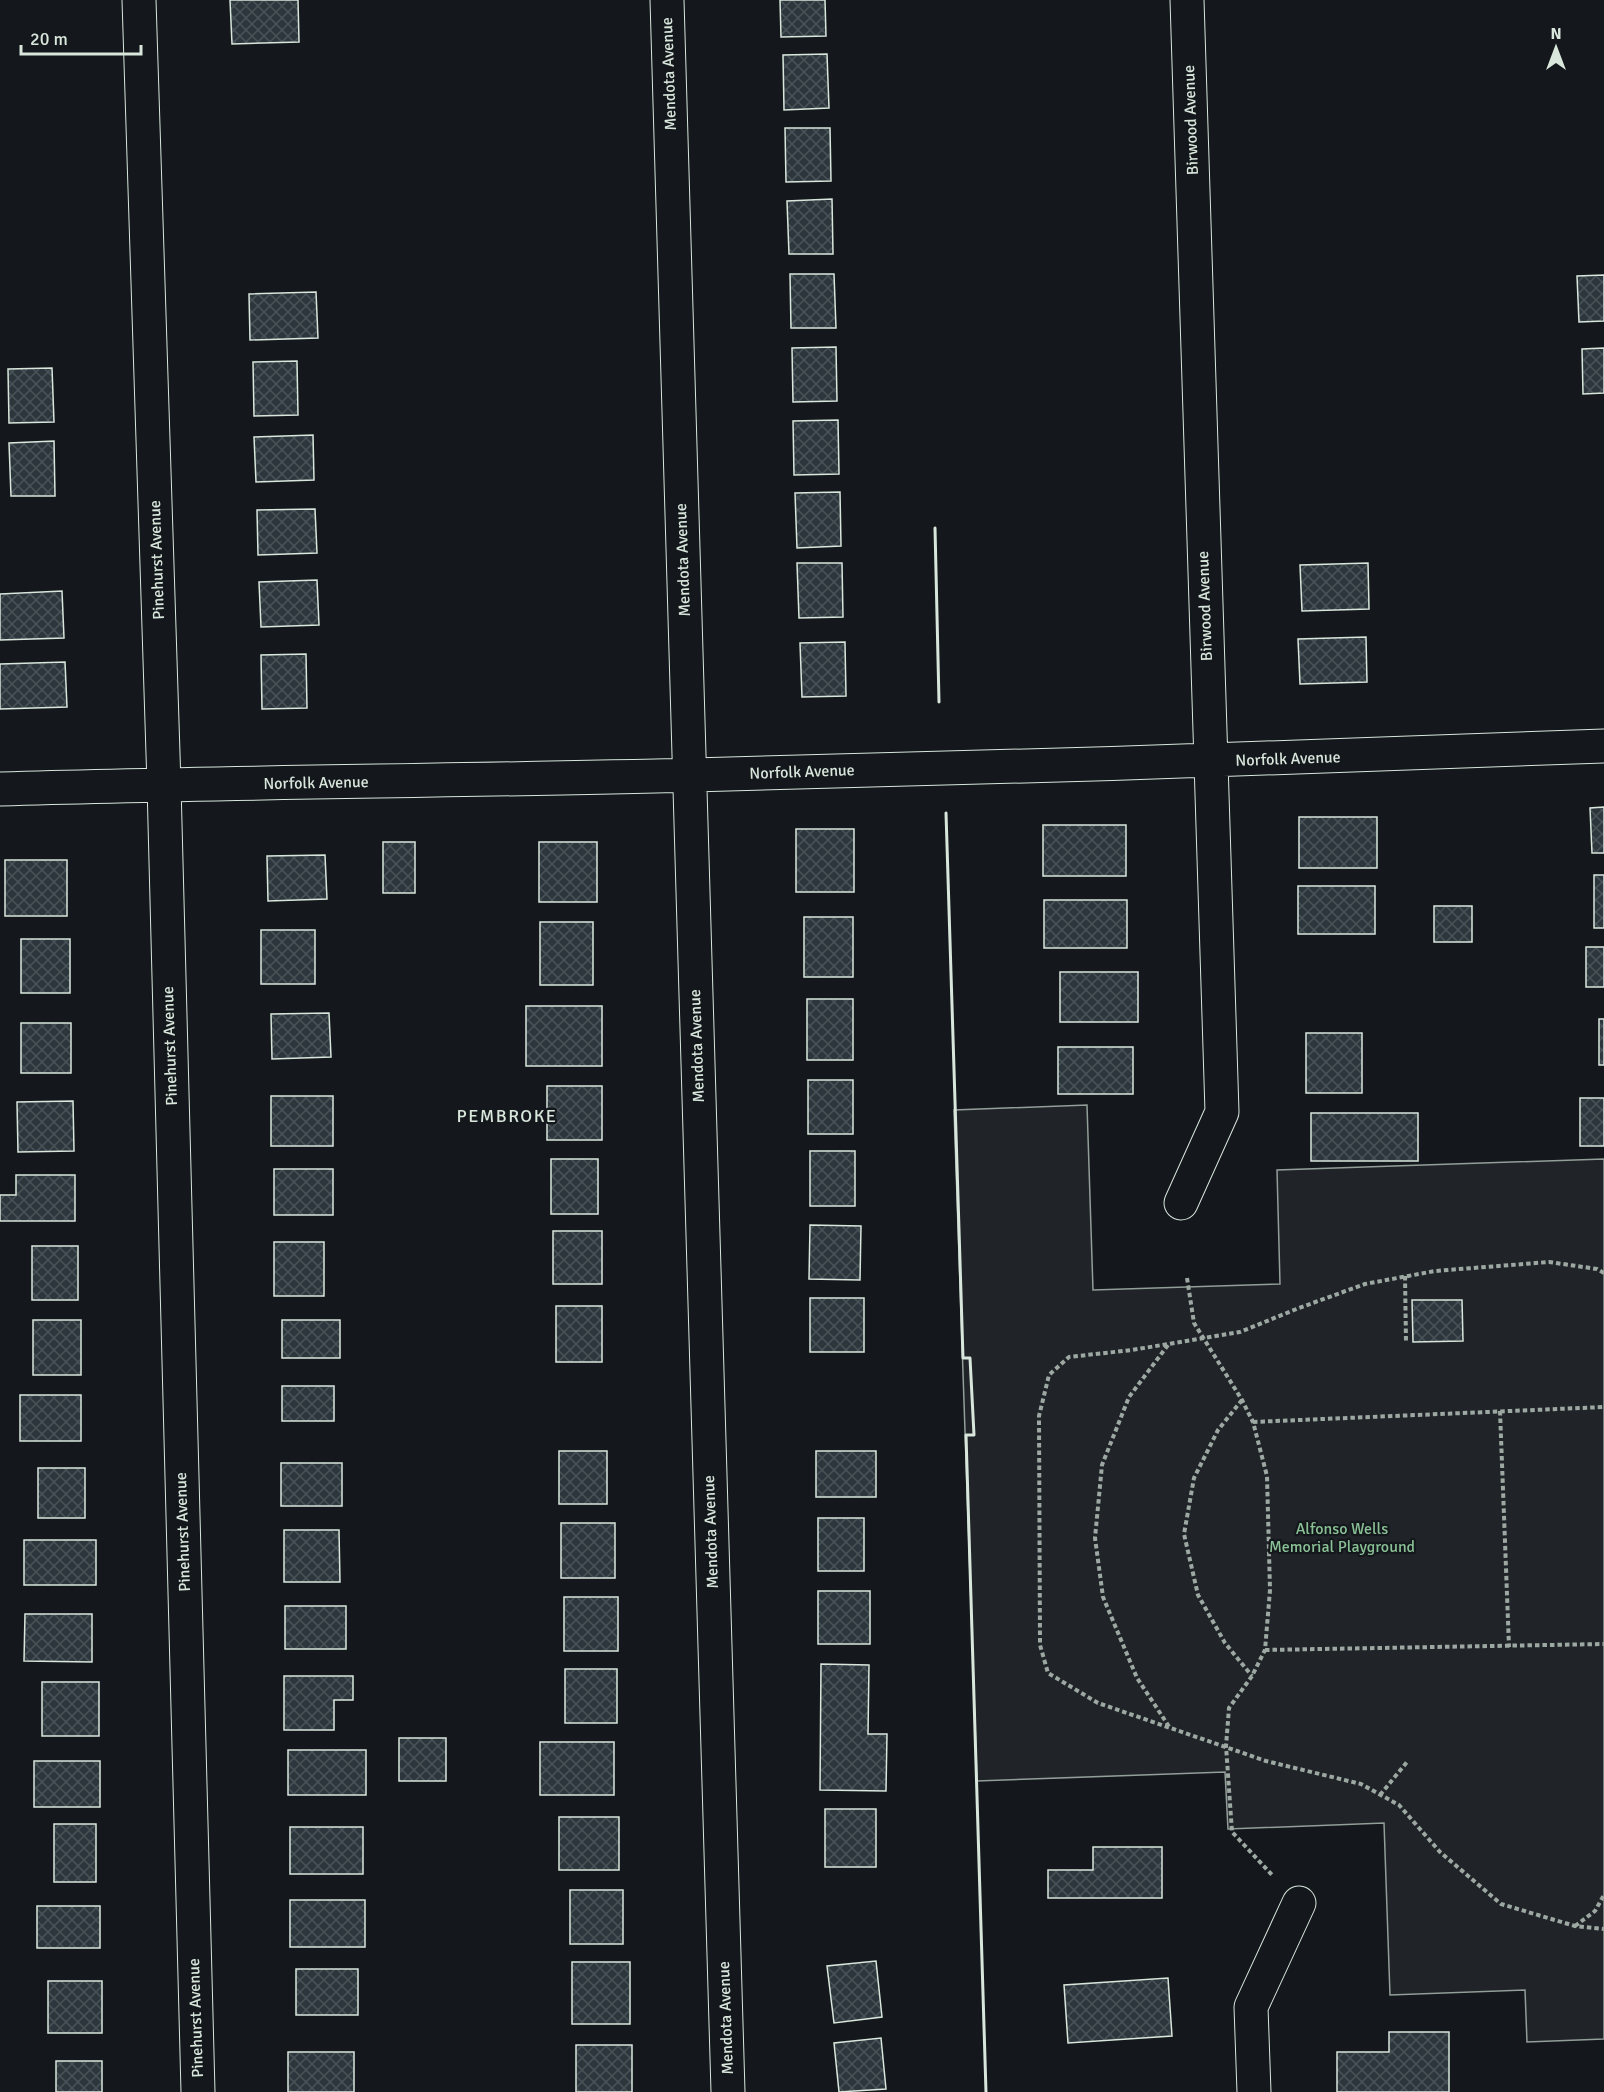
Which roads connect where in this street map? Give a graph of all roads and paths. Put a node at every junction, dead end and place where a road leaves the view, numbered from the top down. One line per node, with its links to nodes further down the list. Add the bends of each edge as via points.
1 (140, 0): 7 (street, Pinehurst Avenue)
2 (667, 0): 6 (street, Mendota Avenue)
3 (1187, 0): 5 (street, Birwood Avenue)
4 (1604, 746): 5 (street, Norfolk Avenue)
5 (1210, 761): 6 (street, Norfolk Avenue); 9 (street, Birwood Avenue, via 1222,1112)
6 (689, 776): 7 (street, Norfolk Avenue); 33 (street, Mendota Avenue)
7 (164, 785): 8 (street, Norfolk Avenue); 32 (street, Pinehurst Avenue)
8 (0, 789)
9 (1181, 1203)
10 (1604, 1273): 11 (path, via 1549,1262)
11 (1405, 1276): 13 (path, via 1365,1284 1240,1332); 14 (path)
12 (1188, 1278): 13 (path, via 1194,1323)
13 (1203, 1339): 15 (path); 16 (path)
14 (1407, 1342)
15 (1168, 1344): 24 (path, via 1129,1397 1102,1465 1095,1538 1103,1597 1137,1678); 24 (path, via 1069,1357 1049,1375 1039,1416 1040,1645 1048,1673 1098,1703)
16 (1242, 1400): 19 (path); 23 (path, via 1218,1430 1194,1478 1184,1534 1198,1595 1225,1643)
17 (1604, 1407): 18 (path)
18 (1500, 1411): 19 (path); 21 (path)
19 (1253, 1422): 22 (path, via 1267,1476 1270,1590)
20 (1604, 1644): 21 (path)
21 (1509, 1647): 22 (path)
22 (1265, 1650): 23 (path)
23 (1252, 1676): 25 (path, via 1229,1708)
24 (1170, 1728): 25 (path)
25 (1226, 1746): 27 (path, via 1266,1761 1361,1784); 29 (path, via 1232,1832)
26 (1407, 1761): 27 (path)
27 (1380, 1795): 30 (path, via 1399,1805 1440,1852 1501,1904)
28 (1604, 1895): 30 (path, via 1595,1911)
29 (1299, 1903): 34 (street, via 1251,2007)
30 (1575, 1926): 31 (path)
31 (1604, 1929)
32 (198, 2092)
33 (728, 2092)
34 (1254, 2092)

